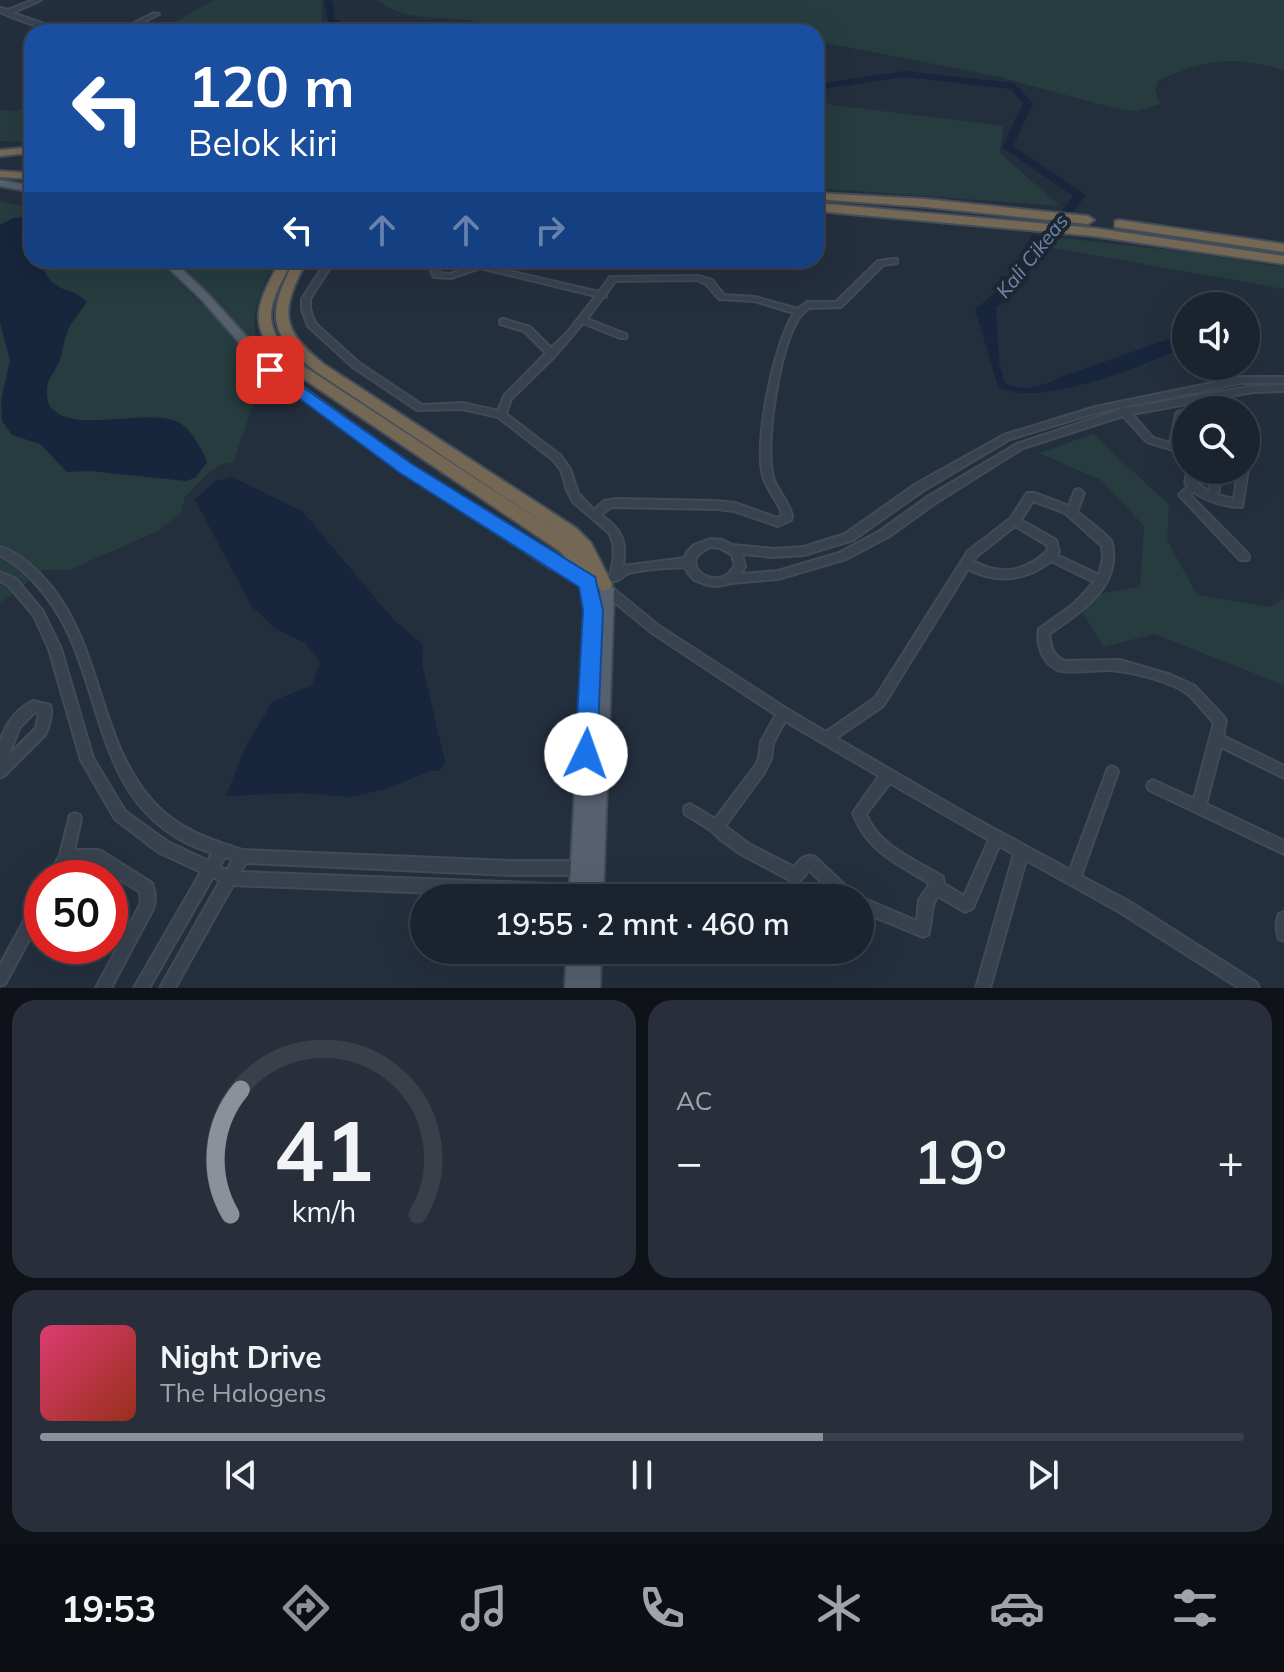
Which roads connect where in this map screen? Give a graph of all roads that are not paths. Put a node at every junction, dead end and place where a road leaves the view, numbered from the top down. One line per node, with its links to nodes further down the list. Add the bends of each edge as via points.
1 (38, 0): 2 (street)
2 (3, 12): 4 (street)
3 (156, 14): 5 (street)
4 (38, 24)
5 (135, 24)
6 (0, 153): 7 (highway)
7 (24, 153)
8 (0, 165): 9 (highway)
9 (24, 166)
10 (0, 174): 11 (highway)
11 (24, 176)
12 (0, 183): 13 (main road)
13 (24, 188)
14 (824, 197): 16 (highway)
15 (824, 207): 16 (highway)
16 (1000, 216): 17 (highway)
17 (1093, 226): 18 (highway); 19 (highway)
18 (1284, 248)
19 (1284, 260)
20 (894, 261): 29 (street, via 881,263 838,305 807,305)
21 (174, 268): 63 (main road, via 270,370 406,468)
22 (283, 268): 63 (highway, via 263,314 276,351 567,547)
23 (297, 268): 63 (highway, via 281,299 279,317 291,345 570,532)
24 (326, 268): 41 (street, via 306,299 306,309 311,324 356,365 420,408 463,406)
25 (473, 268): 27 (street, via 447,276)
26 (488, 268): 28 (street)
27 (435, 271)
28 (603, 295): 29 (street, via 617,278 698,278 722,297 755,299); 30 (street)
29 (799, 312): 52 (street, via 785,333 767,421 767,474 787,517 778,522 735,507 645,504 608,504)
30 (582, 320): 32 (street); 33 (street)
31 (503, 322): 33 (street, via 528,330)
32 (623, 336)
33 (552, 354): 41 (street, via 507,398)
34 (1284, 380): 36 (street, via 1241,380)
35 (1284, 388): 37 (street)
36 (1164, 393): 38 (street); 40 (street)
37 (1212, 396)
38 (1172, 399)
39 (1172, 402): 40 (street)
40 (1121, 408): 42 (street); 43 (street); 44 (street, via 1150,440)
41 (501, 415): 52 (street, via 551,451 566,469 578,500)
42 (1007, 437): 43 (street); 54 (street, via 920,487 849,537 804,551)
43 (1020, 446): 61 (street, via 842,556 778,575)
44 (1172, 447)
45 (1191, 484): 48 (street)
46 (1215, 484): 50 (street)
47 (1241, 484): 50 (street, via 1238,504)
48 (1193, 487): 50 (street); 57 (street, via 1184,495)
49 (1079, 493): 51 (street)
50 (1213, 496)
51 (1069, 510): 53 (street, via 1031,496); 62 (street, via 1107,544)
52 (596, 514): 63 (street, via 619,537 621,552)
53 (1015, 521): 56 (street, via 1052,543); 59 (street, via 980,546)
54 (733, 549): 58 (street, via 704,544 694,549); 61 (street, via 740,567)
55 (0, 551): 80 (street, via 58,599 79,642 113,752 139,799 176,831)
56 (1050, 556): 59 (street, via 1029,573 1012,575); 62 (street)
57 (1244, 557)
58 (689, 562): 61 (street, via 701,579); 63 (street, via 626,569)
59 (967, 563): 66 (street, via 879,702)
60 (0, 576): 85 (street, via 12,582 38,613 55,649 87,760 120,815 163,847)
61 (731, 579)
62 (1100, 580): 65 (street, via 1080,608 1043,632 1052,660 1062,666 1120,665 1179,683 1217,717)
63 (603, 583): 64 (street, via 655,629); 84 (main road)
64 (783, 713): 66 (street); 76 (street, via 760,769)
65 (1217, 738): 70 (street); 73 (street)
66 (825, 739): 71 (street)
67 (0, 761): 68 (street, via 24,712 33,706 46,709 41,731)
68 (0, 771)
69 (1112, 772): 87 (street)
70 (1284, 772)
71 (888, 775): 77 (street); 91 (street, via 859,813 861,824 938,882)
72 (1153, 786): 73 (street)
73 (1199, 805): 78 (street)
74 (690, 810): 76 (street)
75 (75, 819): 82 (street)
76 (717, 827): 89 (street, via 744,851 795,876 810,862)
77 (997, 836): 79 (street); 91 (street, via 968,903)
78 (1284, 848)
79 (1022, 850): 87 (street); 106 (street)
80 (221, 851): 81 (street); 85 (street)
81 (242, 856): 84 (street); 86 (street)
82 (66, 857): 83 (street); 101 (street, via 96,856 147,888 148,904)
83 (64, 860)
84 (587, 868): 88 (main road)
85 (209, 870): 86 (street); 96 (street)
86 (229, 878): 90 (street); 97 (street)
87 (1073, 879): 107 (street)
88 (586, 884)
89 (833, 884)
90 (410, 887)
91 (936, 887): 92 (street, via 926,900 923,930)
92 (874, 910)
93 (1284, 919): 94 (street)
94 (1284, 934)
95 (24, 935): 100 (street)
96 (170, 939): 97 (street); 102 (street)
97 (191, 944): 103 (street)
98 (576, 964): 104 (main road)
99 (591, 964): 105 (main road)
100 (0, 979)
101 (103, 988)
102 (141, 988)
103 (167, 988)
104 (575, 988)
105 (590, 988)
106 (983, 988)
107 (1252, 988)

